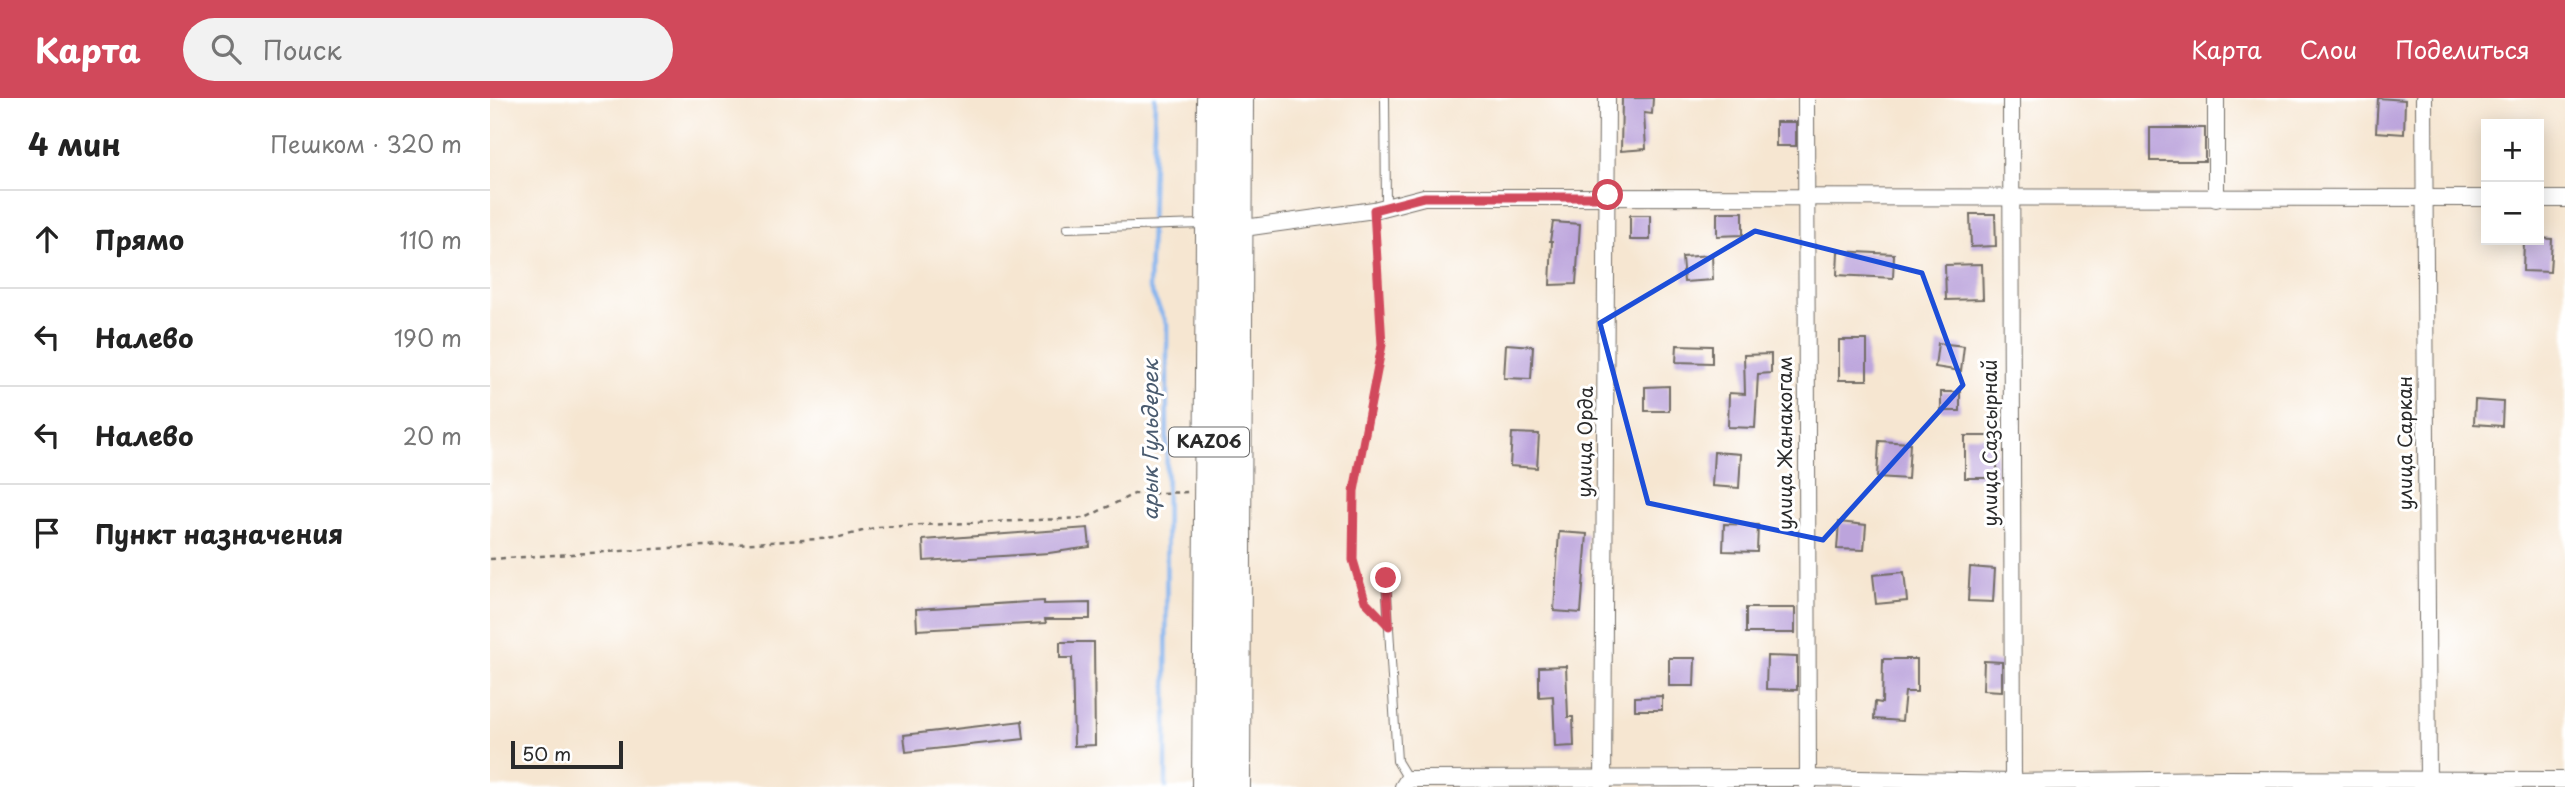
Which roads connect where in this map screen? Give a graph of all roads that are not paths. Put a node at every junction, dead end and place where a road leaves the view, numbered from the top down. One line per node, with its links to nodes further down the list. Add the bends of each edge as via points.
1 (1212, 98): 18 (highway, KАZ06)
2 (1238, 98): 18 (highway, KАZ06)
3 (1385, 98): 17 (lane)
4 (1608, 98): 9 (street, улица Орда)
5 (1806, 98): 11 (street, улица Жанакогам)
6 (2011, 98): 12 (street, улица Сазсырнай)
7 (2216, 98): 14 (street)
8 (2424, 98): 10 (street, улица Саркан)
9 (1608, 197): 11 (street); 17 (street, via 1424,197); 24 (street, улица Орда)
10 (2424, 197): 13 (street); 14 (street); 26 (street, улица Саркан)
11 (1805, 198): 12 (street); 22 (street, улица Жанакогам)
12 (2010, 198): 14 (street); 27 (street, улица Сазсырнай)
13 (2481, 198)
14 (2216, 199)
15 (2544, 199): 16 (street)
16 (2565, 199)
17 (1380, 208): 18 (street)
18 (1224, 226): 19 (lane); 28 (highway, KАZ06, via 1209,491); 29 (highway, KАZ06)
19 (1067, 228)
20 (1386, 578): 23 (lane, via 1397,761)
21 (2565, 780): 26 (street)
22 (1808, 782): 24 (street); 27 (street)
23 (1406, 783): 24 (street)
24 (1603, 783)
25 (2224, 783): 26 (street); 27 (street)
26 (2428, 783)
27 (2013, 784)
28 (1208, 787)
29 (1235, 787)

